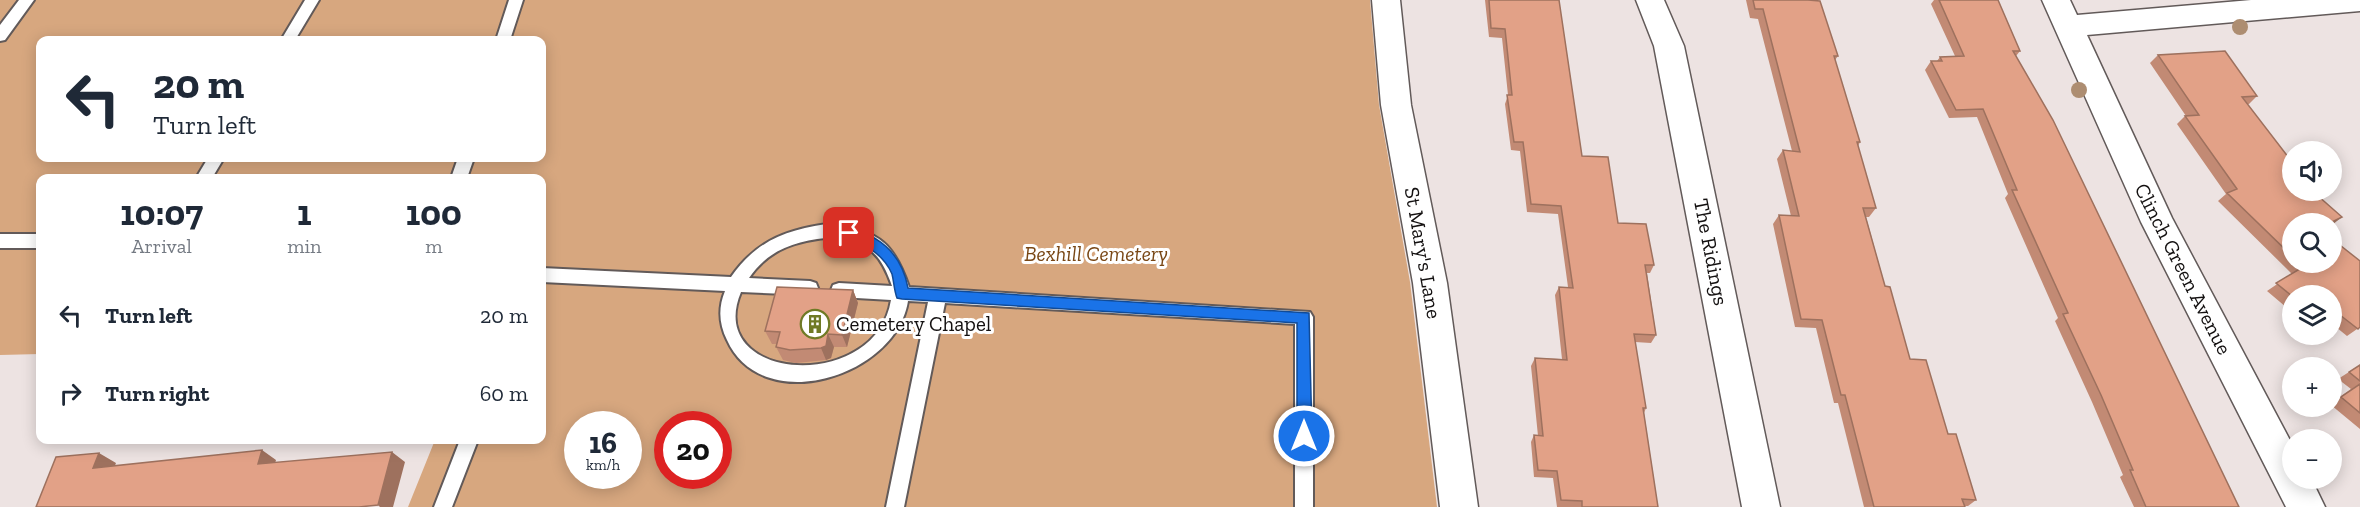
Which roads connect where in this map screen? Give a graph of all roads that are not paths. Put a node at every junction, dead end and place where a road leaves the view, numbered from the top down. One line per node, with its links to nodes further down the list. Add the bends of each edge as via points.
1 (27, 0): 8 (lane)
2 (312, 0): 9 (lane)
3 (516, 0): 10 (lane)
4 (1386, 0): 23 (street, St Mary's Lane, via 1396,105 1430,283)
5 (1650, 0): 24 (street, The Ridings, via 1669,46)
6 (2360, 1): 7 (street, Clinch Green Avenue)
7 (2063, 13): 25 (street, Clinch Green Avenue, via 2157,222)
8 (0, 36)
9 (290, 36)
10 (504, 36)
11 (0, 240): 12 (lane)
12 (36, 241)
13 (546, 275): 14 (lane)
14 (734, 284): 15 (lane); 17 (lane, via 750,263 774,244 804,233 835,230 863,237 885,252 898,273); 17 (lane, via 727,318 736,346 759,367 793,376 830,372 865,355 890,329)
15 (810, 288)
16 (839, 290): 17 (lane)
17 (902, 294): 18 (lane)
18 (938, 296): 21 (lane); 22 (lane, via 1304,317)
19 (467, 444): 20 (lane)
20 (443, 507)
21 (895, 507)
22 (1304, 507)
23 (1459, 507)
24 (1761, 507)
25 (2306, 507)

